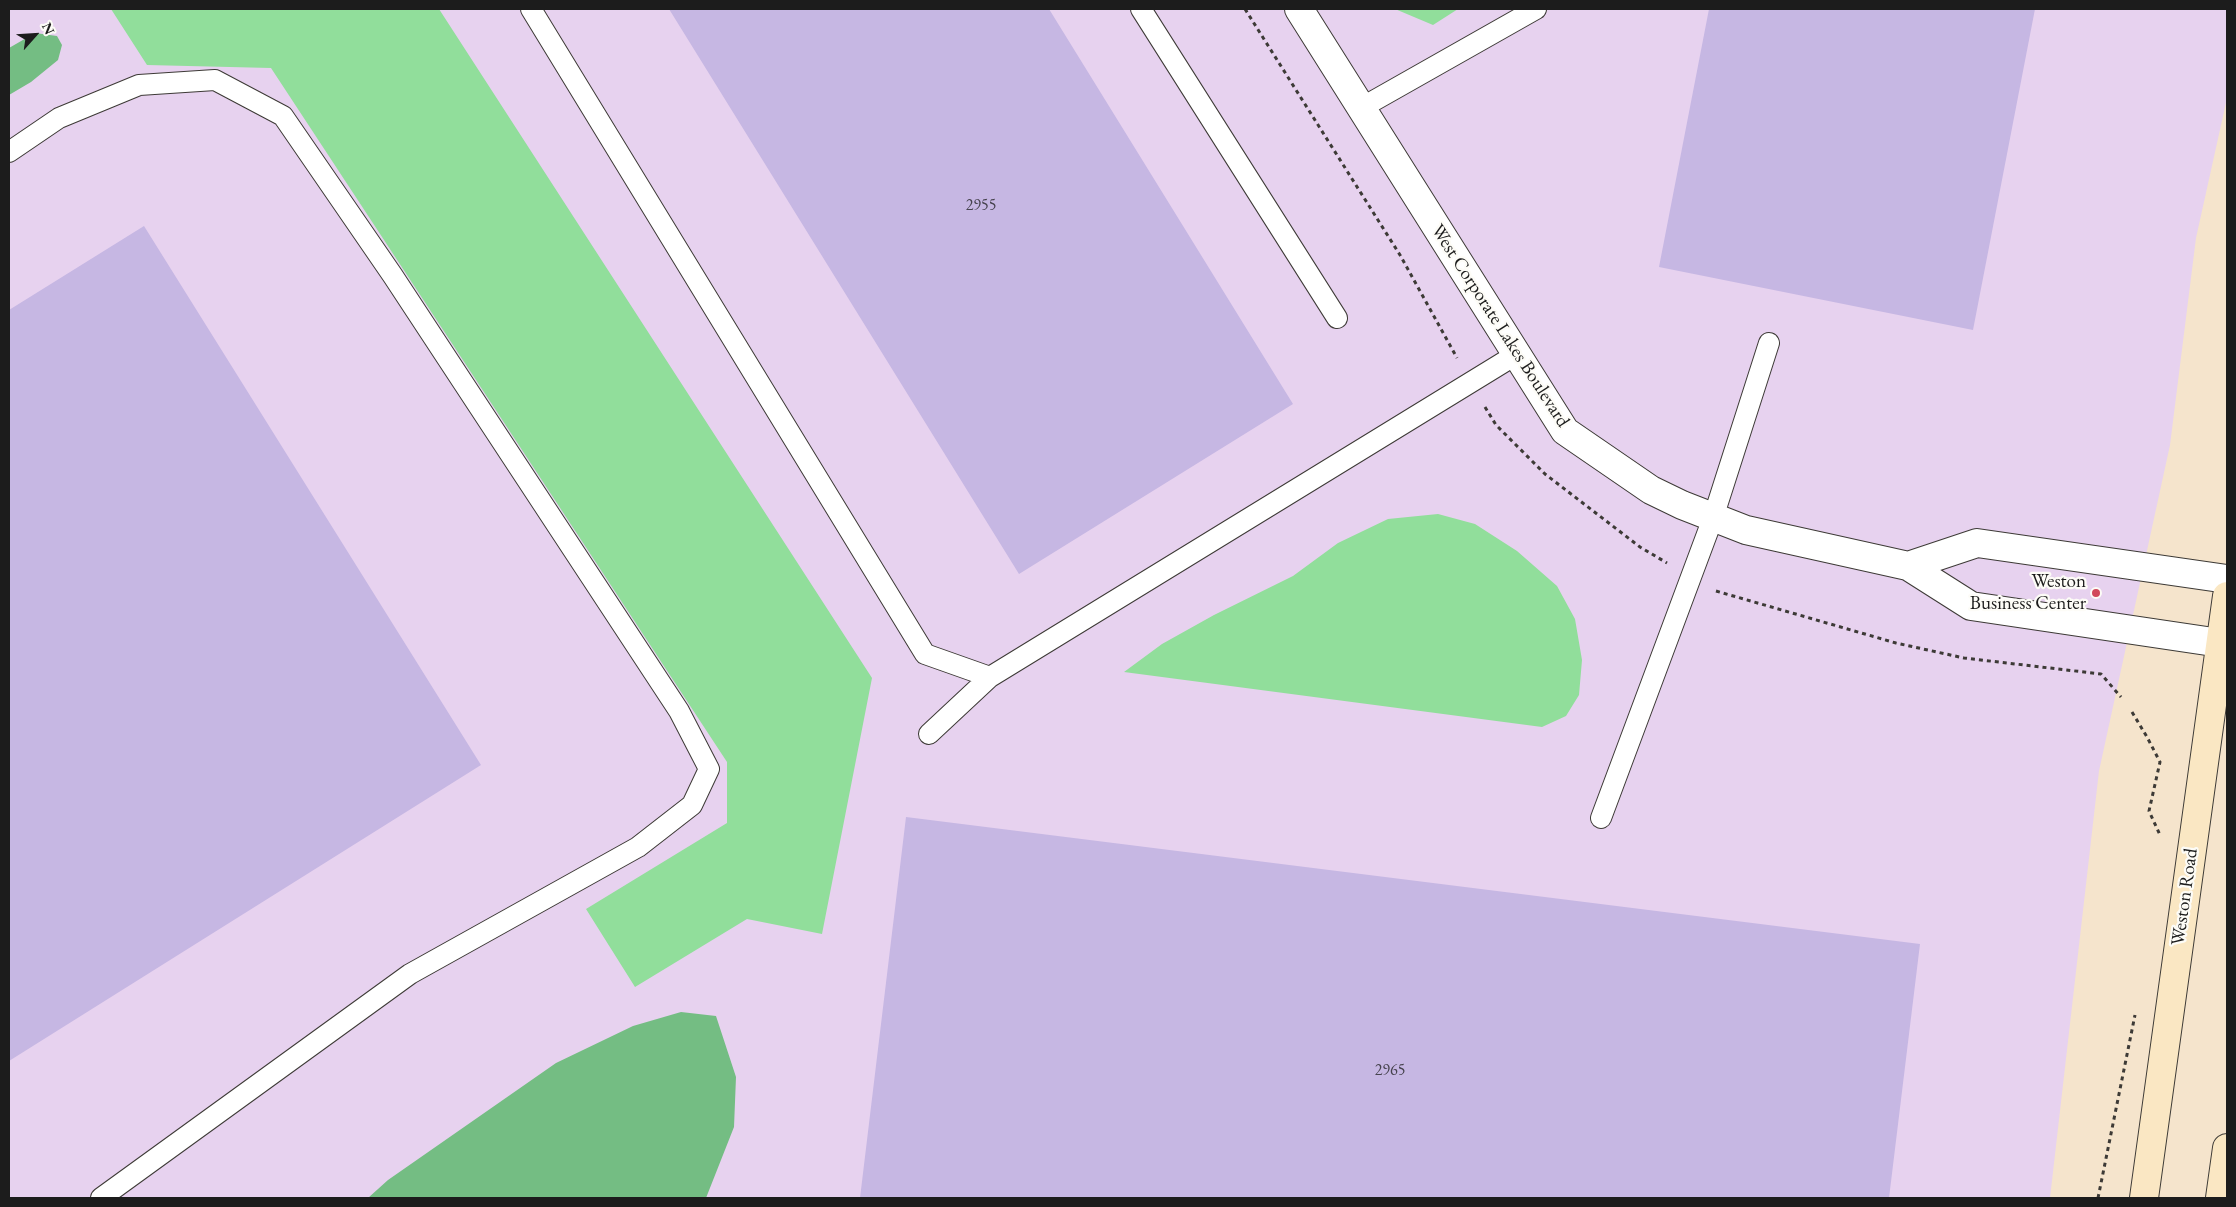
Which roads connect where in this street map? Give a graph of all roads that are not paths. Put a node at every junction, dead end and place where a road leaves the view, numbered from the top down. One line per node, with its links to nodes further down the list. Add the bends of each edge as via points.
1 (530, 9): 15 (lane, via 925,654)
2 (1141, 9): 7 (lane)
3 (1299, 9): 5 (street, West Corporate Lakes Boulevard)
4 (1536, 9): 5 (lane)
5 (1361, 108): 9 (street, West Corporate Lakes Boulevard)
6 (9, 152): 19 (lane, via 59,118 139,86 215,80 284,116 679,711 708,770 692,805 638,847 410,974)
7 (1337, 318)
8 (1770, 343): 10 (lane)
9 (1517, 354): 10 (street, West Corporate Lakes Boulevard, via 1565,431 1651,490); 15 (lane)
10 (1713, 518): 11 (street, West Corporate Lakes Boulevard, via 1781,539); 17 (lane)
11 (1908, 566): 12 (street, via 1977,543); 14 (street, West Corporate Lakes Boulevard, via 1971,606)
12 (2227, 578)
13 (2227, 596): 14 (main road, Weston Road)
14 (2224, 643): 20 (main road, Weston Road)
15 (990, 677): 16 (lane)
16 (929, 734)
17 (1601, 818)
18 (2227, 1148): 21 (main road)
19 (101, 1198)
20 (2144, 1198)
21 (2220, 1198)

